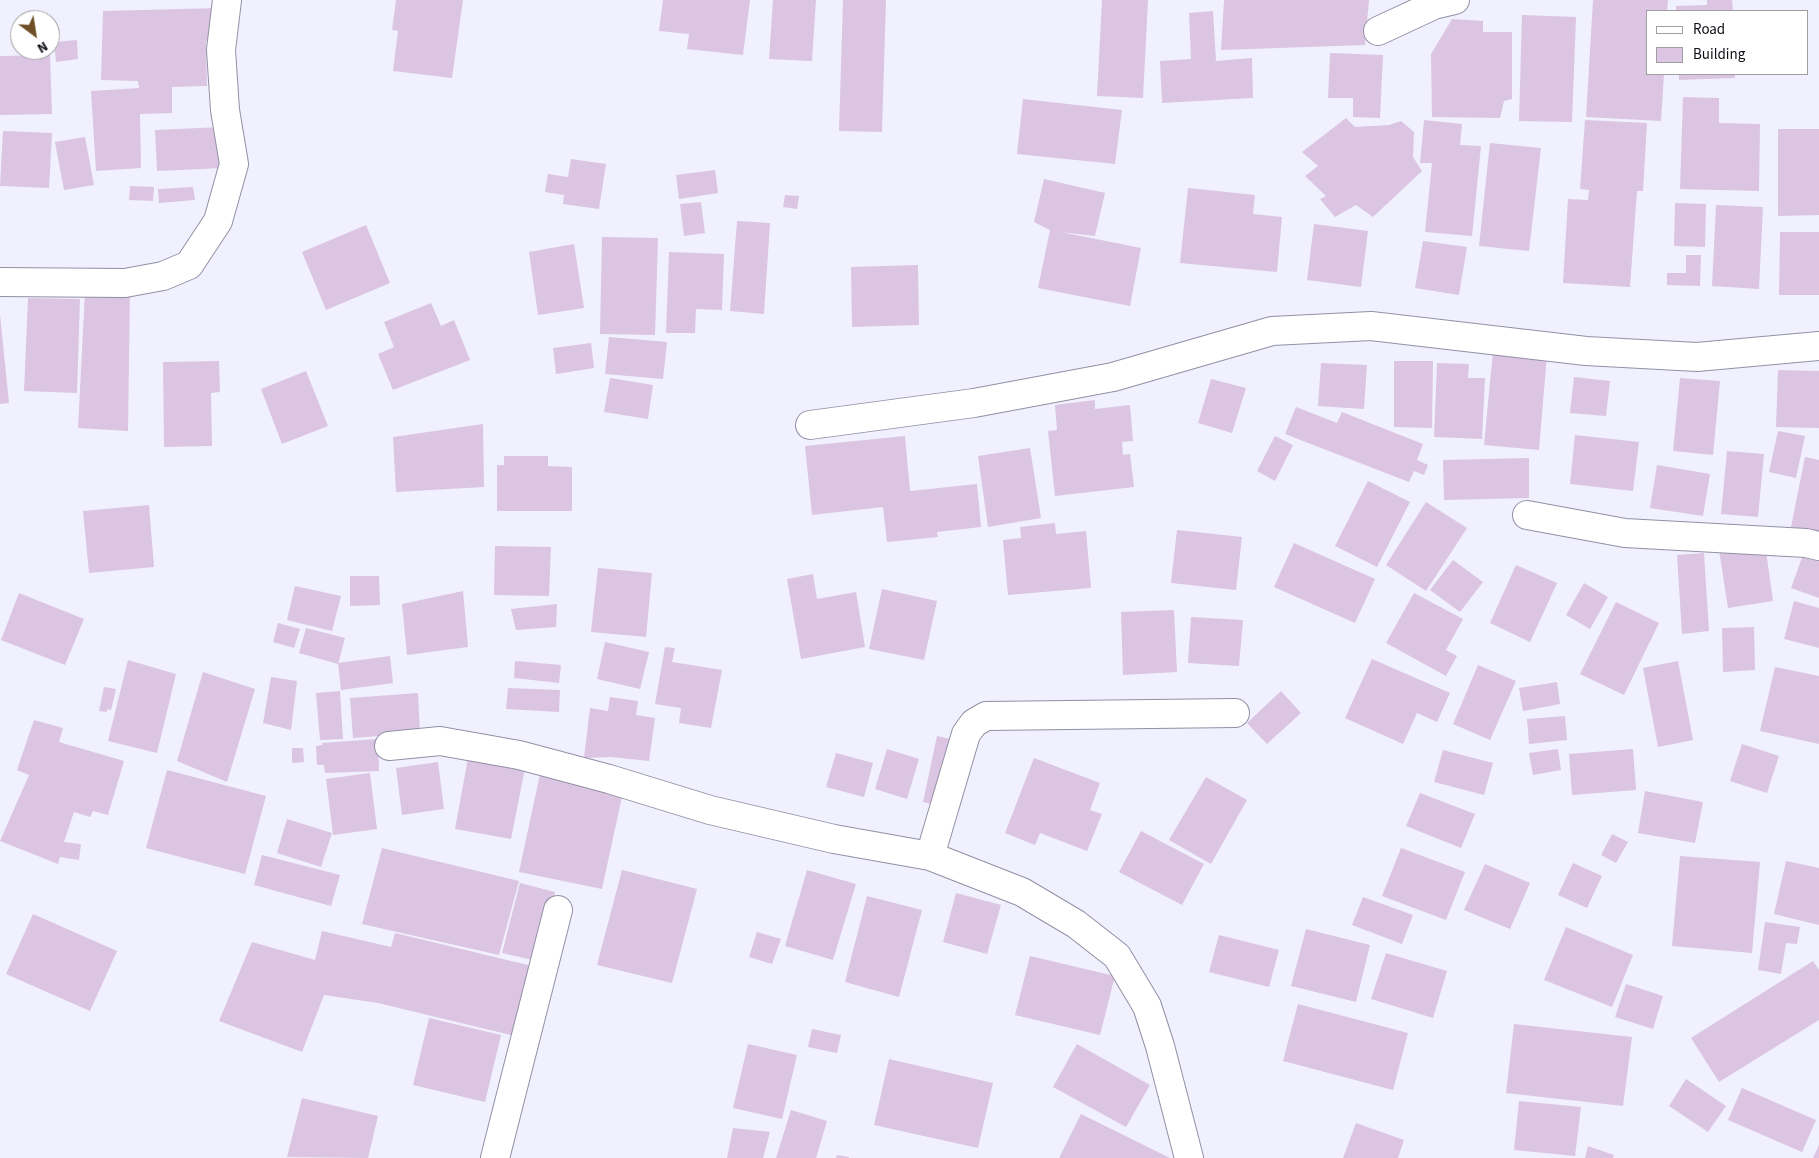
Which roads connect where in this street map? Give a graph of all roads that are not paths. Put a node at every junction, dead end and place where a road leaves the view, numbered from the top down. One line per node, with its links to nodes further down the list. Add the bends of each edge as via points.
1 (227, 0): 4 (street, via 221,50 225,110 234,164 218,221 189,265 163,276 126,283)
2 (1455, 0): 3 (street, via 1434,5)
3 (1378, 31)
4 (0, 282)
5 (1819, 346): 6 (street, via 1697,357 1586,351 1371,326 1272,331 1113,377 974,403)
6 (810, 425)
7 (1527, 515): 8 (street, via 1625,533)
8 (1819, 546)
9 (1235, 713): 11 (street, via 986,716 974,723 966,734)
10 (388, 746): 11 (street, via 440,741 519,755 710,810 834,840)
11 (930, 856): 14 (street, via 1022,892 1076,924 1117,956 1147,1006)
12 (558, 910): 13 (street)
13 (495, 1158)
14 (1189, 1158)

